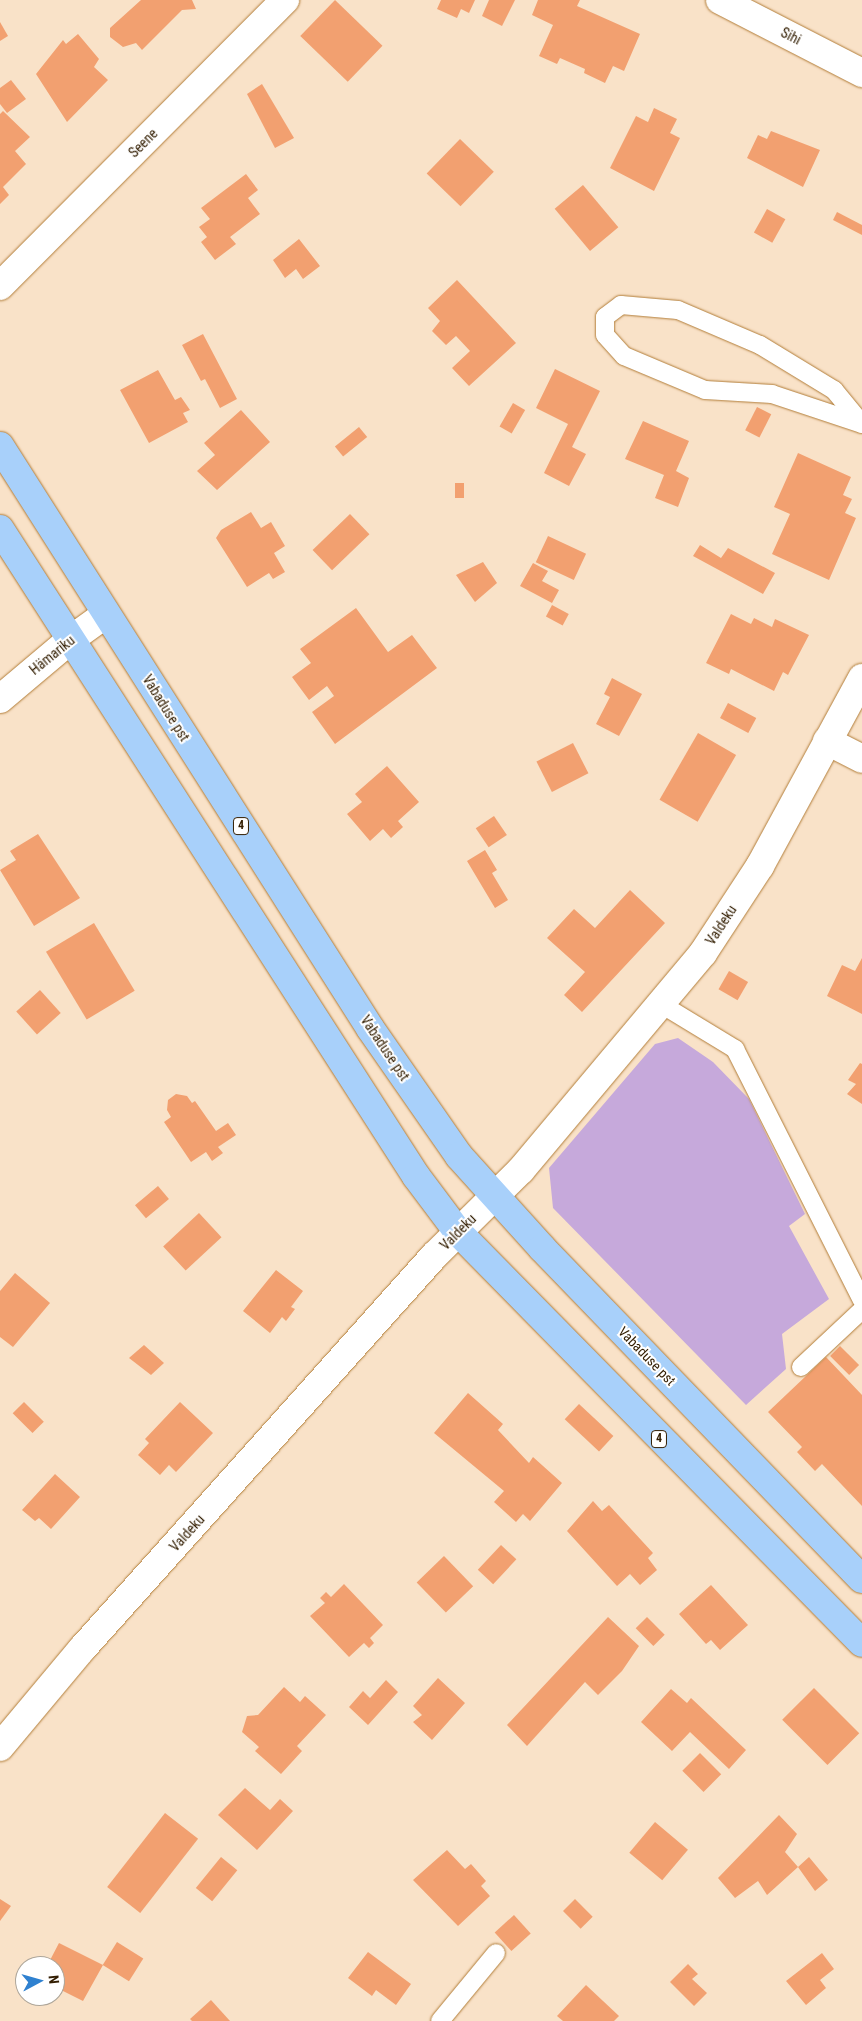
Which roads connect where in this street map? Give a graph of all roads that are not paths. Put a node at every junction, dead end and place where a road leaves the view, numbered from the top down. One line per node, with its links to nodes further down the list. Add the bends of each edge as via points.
1 (285, 0): 4 (street, Seene)
2 (720, 0): 3 (street, Sihi)
3 (862, 73)
4 (0, 286)
5 (862, 424): 5 (lane, via 834,390 760,345 678,310 621,305 605,318 605,335 624,356 705,390 772,394)
6 (0, 446): 8 (highway, Vabaduse pst / 4)
7 (0, 529): 9 (highway, 4)
8 (106, 614): 9 (street, Hämariku); 15 (highway, Vabaduse pst / 4, via 370,1028 459,1156)
9 (70, 640): 11 (street, Hämariku); 16 (highway, 4, via 416,1176)
10 (862, 678): 12 (street, Valdeku)
11 (0, 699)
12 (827, 741): 13 (street); 14 (street, Valdeku, via 760,866 703,953)
13 (862, 759)
14 (661, 1004): 15 (street, Valdeku); 17 (lane, via 735,1049)
15 (495, 1197): 16 (street, Valdeku); 20 (highway, Vabaduse pst / 4)
16 (458, 1232): 21 (highway, 4); 22 (street, Valdeku, via 82,1649)
17 (862, 1300)
18 (862, 1310): 19 (lane)
19 (802, 1367)
20 (862, 1579)
21 (862, 1644)
22 (0, 1747)
23 (496, 1954): 24 (lane)
24 (440, 2021)

